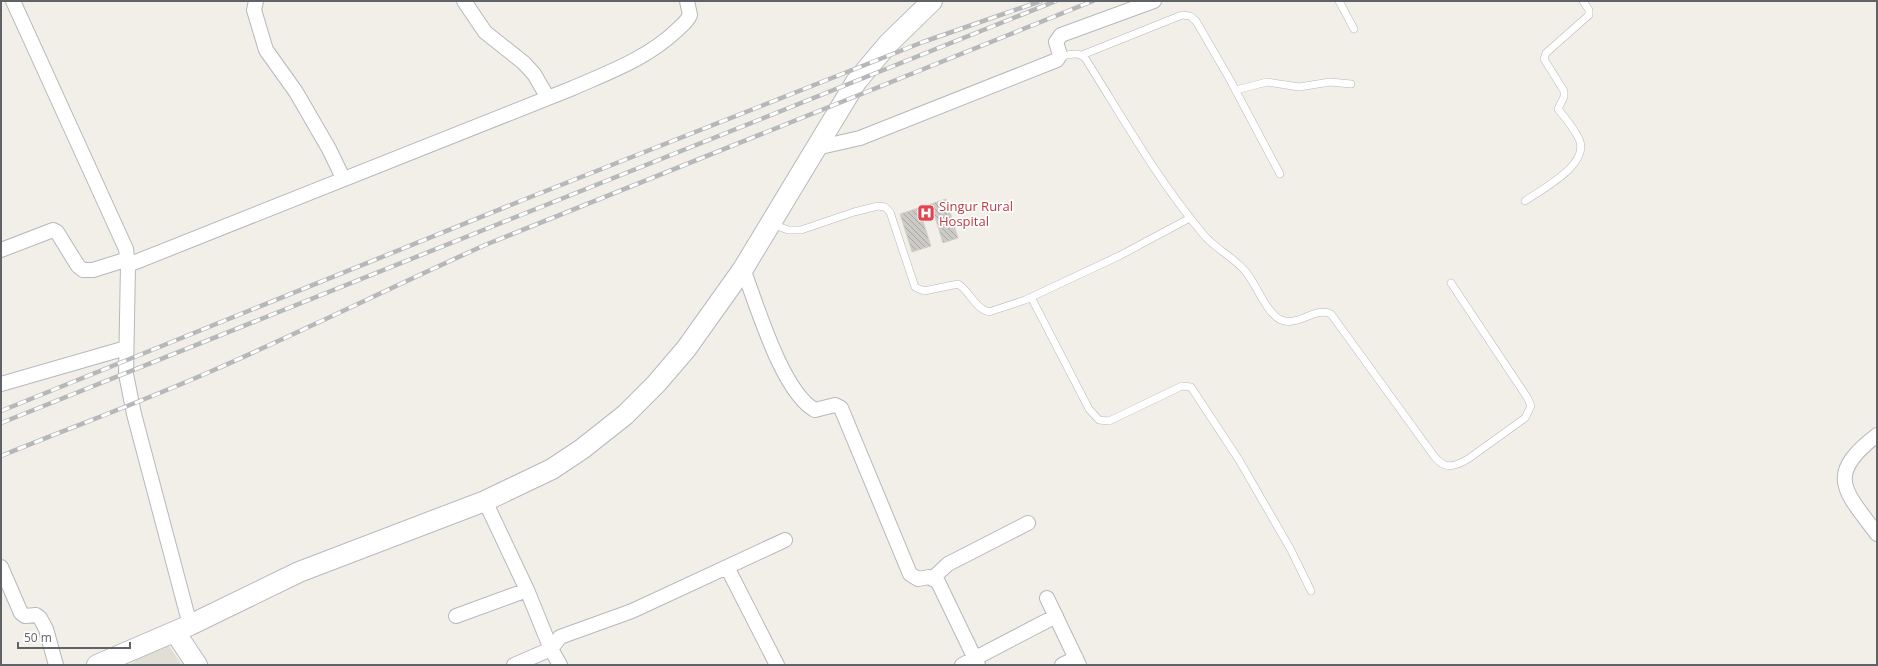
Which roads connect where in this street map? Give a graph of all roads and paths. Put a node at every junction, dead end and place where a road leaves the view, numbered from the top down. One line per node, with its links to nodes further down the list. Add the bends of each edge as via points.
1 (13, 1): 22 (street, via 119,232)
2 (256, 1): 17 (street, via 254,10 266,50 296,92)
3 (464, 1): 14 (street, via 485,32 534,74)
4 (687, 1): 14 (street, via 690,8 689,18 658,47 635,61)
5 (932, 1): 15 (main road, via 869,65 843,101)
6 (1154, 1): 11 (street, via 1061,35 1056,42)
7 (1339, 1): 9 (lane)
8 (1583, 1): 18 (lane, via 1589,10 1588,15 1546,53 1544,59 1564,91 1558,109 1580,139 1581,151 1570,168)
9 (1354, 29)
10 (1082, 55): 11 (lane); 13 (lane, via 1182,15 1190,16 1196,21); 19 (lane, via 1159,177)
11 (1059, 57): 15 (street, via 906,121 860,138)
12 (1351, 84): 13 (lane, via 1330,82 1299,87 1267,82)
13 (1236, 90): 16 (lane)
14 (548, 98): 17 (street)
15 (816, 148): 20 (main road)
16 (1280, 174)
17 (343, 178): 22 (street)
18 (1525, 201)
19 (1190, 218): 24 (lane, via 1209,241 1245,271 1276,317 1287,321 1322,312 1331,314 1434,456 1442,465 1448,466 1468,459 1525,418 1531,406); 25 (lane, via 1145,243)
20 (770, 223): 23 (main road); 25 (lane, via 788,230 801,230 882,205 890,212 917,290 924,291 958,284 981,309 989,312)
21 (1, 250): 22 (street, via 53,230 83,270)
22 (128, 262): 26 (street)
23 (743, 269): 29 (main road, via 686,349 625,415 552,469); 35 (street, via 788,380 798,395 815,410 836,405 841,408 910,574 918,579)
24 (1451, 283)
25 (1031, 297): 37 (lane, via 1089,409 1099,420 1109,422 1182,386 1191,387 1239,460 1291,550)
26 (126, 348): 27 (street); 41 (street, via 126,374 134,414)
27 (1, 384)
28 (1877, 436): 31 (street, via 1856,453 1844,476 1846,489)
29 (485, 501): 36 (street); 41 (main road, via 299,572)
30 (1028, 524): 35 (street, via 948,564)
31 (1877, 534)
32 (785, 540): 34 (street)
33 (1, 566): 45 (street, via 22,613 25,616 36,615 42,622)
34 (727, 567): 42 (street, via 632,611 560,637); 50 (street)
35 (933, 578): 44 (street, via 938,582)
36 (527, 590): 39 (street); 42 (street)
37 (1311, 591)
38 (1047, 598): 40 (street)
39 (456, 616)
40 (1056, 616): 43 (street); 44 (street)
41 (183, 628): 46 (main road); 47 (main road)
42 (551, 649): 48 (street); 49 (street)
43 (1077, 661): 52 (street)
44 (977, 662): 51 (street)
45 (56, 665)
46 (96, 665)
47 (197, 665)
48 (514, 665)
49 (560, 665)
50 (777, 665)
51 (962, 665)
52 (1062, 665)

